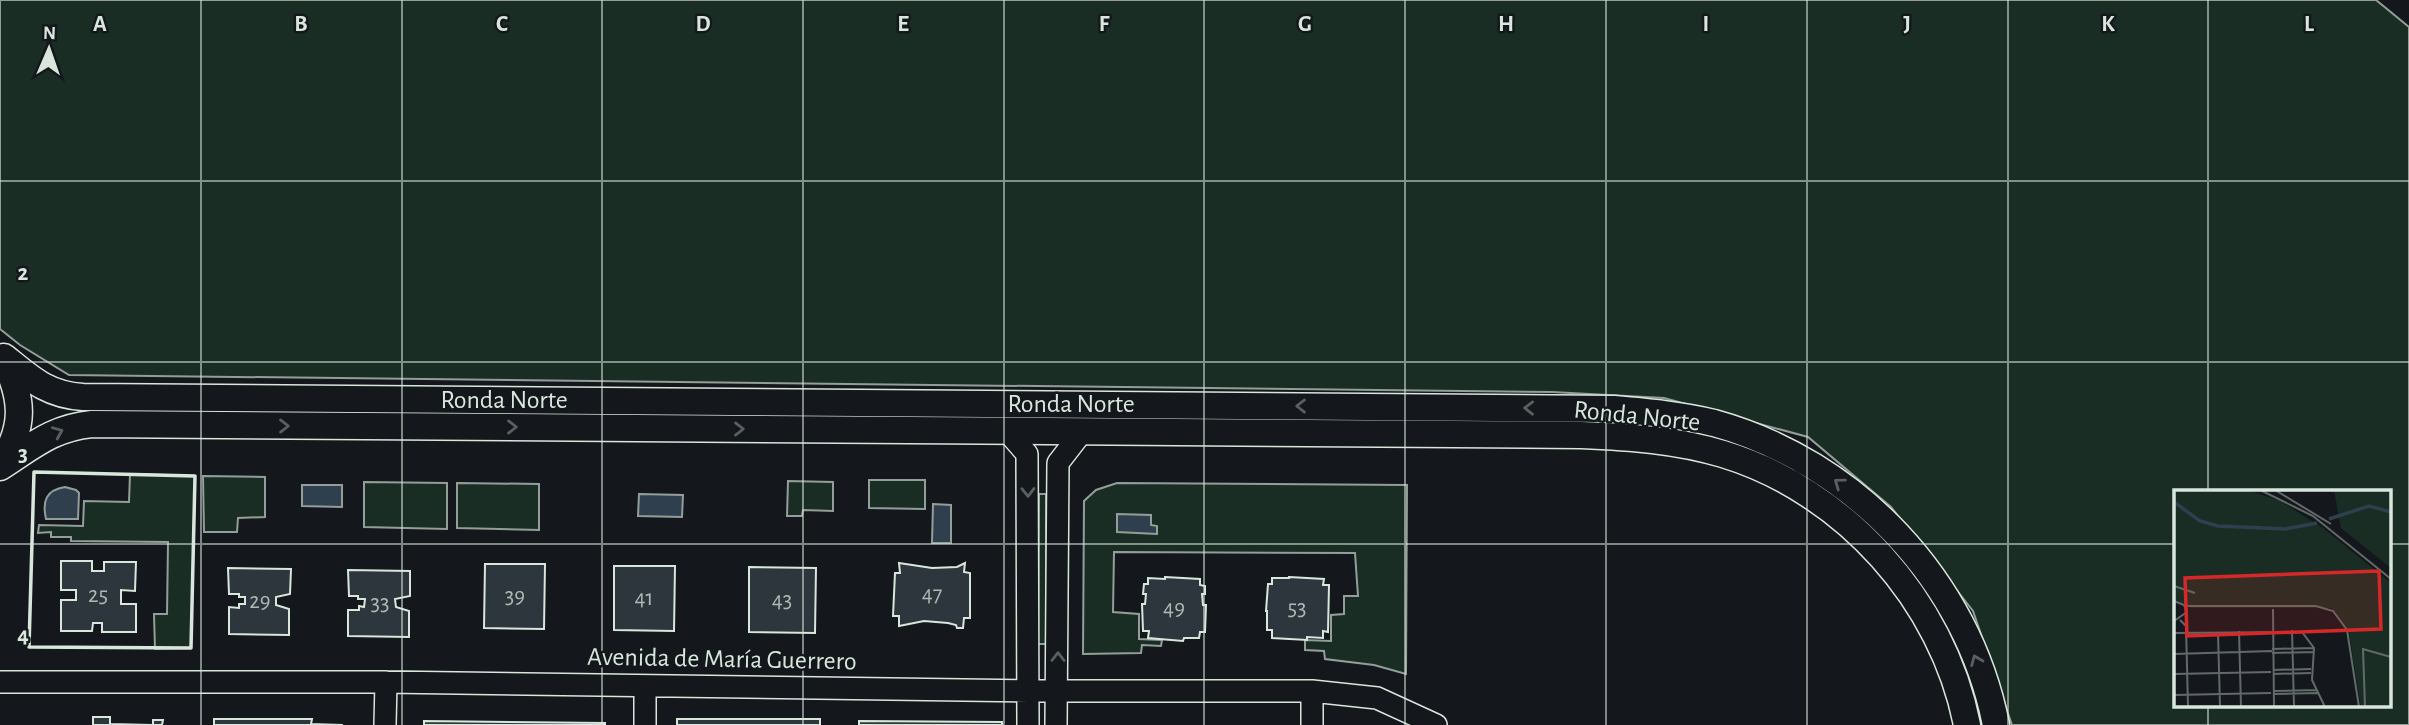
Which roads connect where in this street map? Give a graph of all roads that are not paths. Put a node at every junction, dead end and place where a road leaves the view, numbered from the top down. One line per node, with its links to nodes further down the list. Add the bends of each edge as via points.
1 (2, 355): 4 (main road, Ronda Norte, via 18,394 19,423); 18 (main road, Ronda Norte, one-way to 1, via 1959,619 1891,526 1829,476 1786,451 1736,430 1684,417 1603,409 83,397 38,384)
2 (1007, 431): 3 (main road, Ronda Norte); 4 (main road, Ronda Norte, one-way to 2, via 55,432 92,424); 8 (street, one-way to 8, via 1027,454)
3 (1082, 432): 9 (street, one-way to 3, via 1058,463); 17 (main road, Ronda Norte, via 1581,435 1656,440 1724,454 1812,497 1884,560 1937,636 1958,685)
4 (0, 466)
5 (0, 682): 6 (street, Avenida de María Guerrero)
6 (386, 682): 7 (street, Avenida de María Guerrero); 11 (street)
7 (645, 686): 8 (street, Avenida de María Guerrero); 12 (street)
8 (1028, 691): 9 (street, Avenida de María Guerrero); 13 (street)
9 (1058, 691): 10 (street, Avenida de María Guerrero); 14 (street)
10 (1312, 691): 15 (street); 16 (street, Avenida de María Guerrero, via 1377,698)
11 (385, 725)
12 (645, 725)
13 (1028, 725)
14 (1056, 725)
15 (1312, 725)
16 (1436, 725)
17 (1967, 725)
18 (1996, 725)

